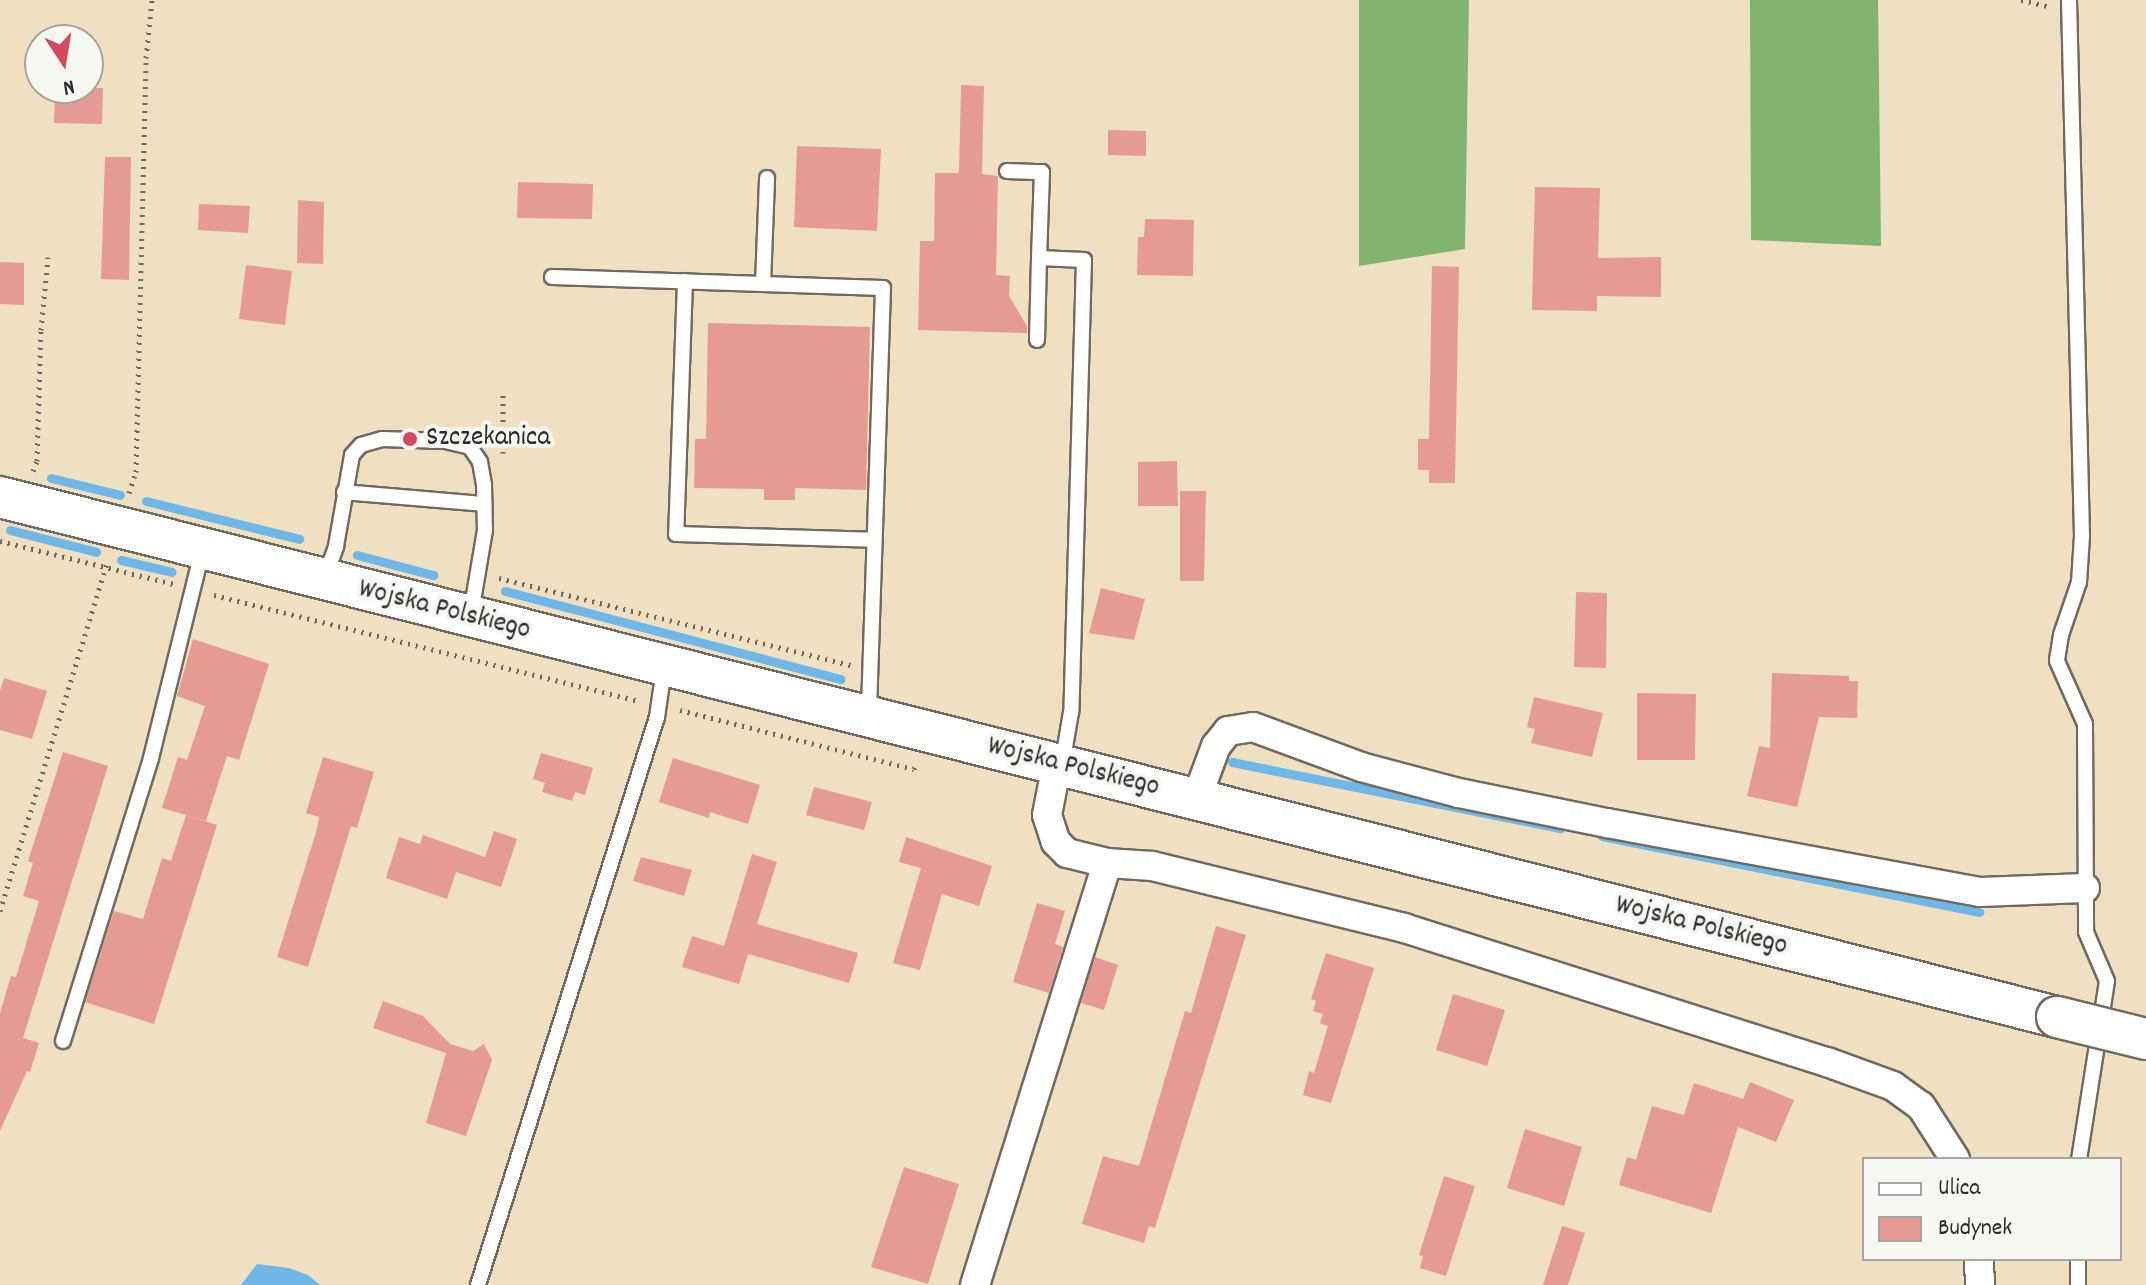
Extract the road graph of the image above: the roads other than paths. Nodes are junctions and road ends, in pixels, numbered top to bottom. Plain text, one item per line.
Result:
1 (2069, 0) edge
2 (1007, 171) dead end
3 (767, 178) dead end
4 (1039, 258) junction
5 (552, 277) dead end
6 (685, 281) junction
7 (763, 284) junction
8 (1037, 340) dead end
9 (344, 492) junction
10 (11, 499) edge
11 (484, 504) junction
12 (874, 540) junction
13 (204, 548) junction
14 (324, 580) junction
15 (470, 617) junction
16 (662, 686) junction
17 (869, 717) junction
18 (1060, 764) junction
19 (1196, 800) junction
20 (1107, 863) junction
21 (2085, 888) junction
22 (2146, 1039) edge
23 (63, 1041) dead end
24 (1954, 1157) edge
25 (2077, 1157) edge
26 (1979, 1261) edge
27 (2078, 1261) edge
28 (478, 1285) edge
29 (975, 1285) edge
30 (1980, 1285) edge
31 (2078, 1285) edge

1 - 21 lane
2 - 4 lane
3 - 7 lane
4 - 8 lane
4 - 18 lane
5 - 6 lane
6 - 7 lane
6 - 12 lane
7 - 12 lane
9 - 11 lane
9 - 11 lane
9 - 14 lane
10 - 13 main road, Wojska Polskiego
11 - 15 lane
12 - 17 lane
13 - 14 main road, Wojska Polskiego
13 - 23 lane
14 - 15 main road, Wojska Polskiego
15 - 16 main road, Wojska Polskiego
16 - 17 main road, Wojska Polskiego
16 - 28 lane
17 - 18 main road, Wojska Polskiego
18 - 19 main road, Wojska Polskiego
18 - 20 street
19 - 21 street
19 - 22 main road, Wojska Polskiego, bridge
20 - 24 street
20 - 29 street
21 - 25 lane
26 - 30 street
27 - 31 lane

